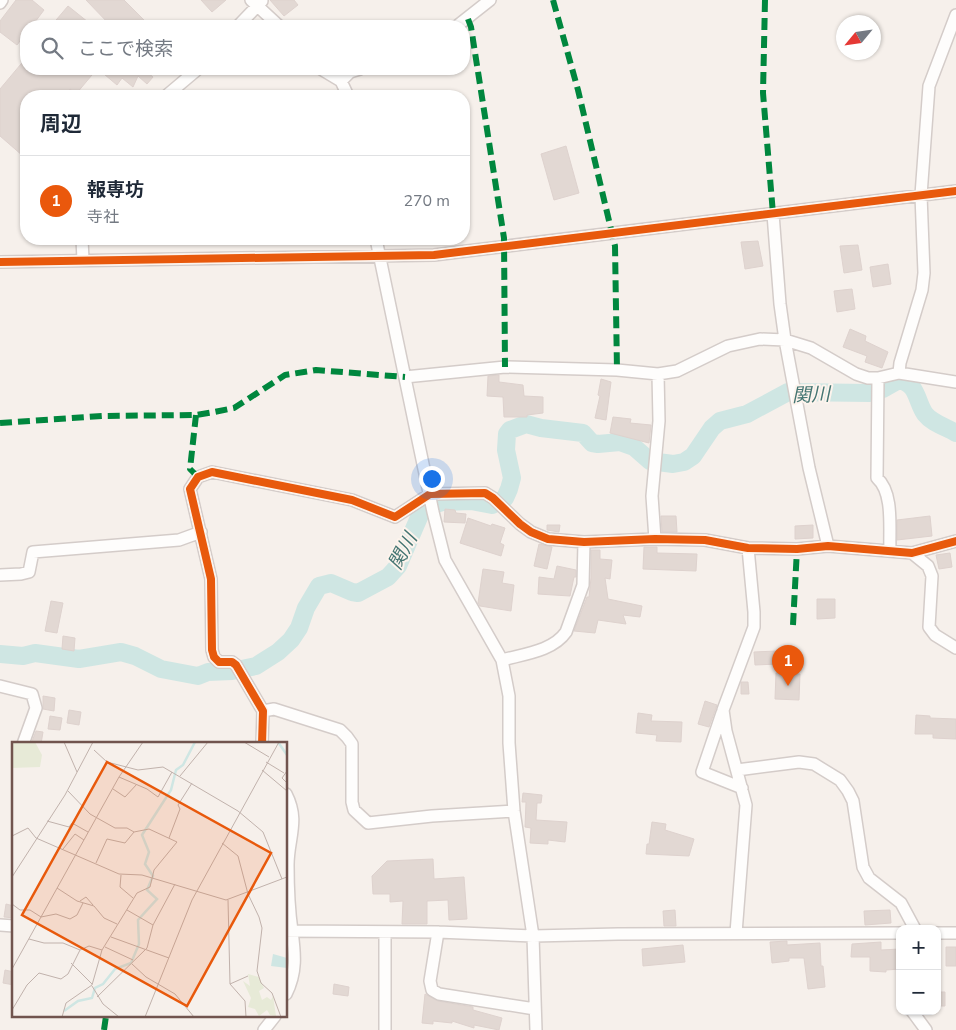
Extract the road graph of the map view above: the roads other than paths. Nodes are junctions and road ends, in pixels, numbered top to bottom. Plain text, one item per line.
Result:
1 (2, 0) edge
2 (490, 0) edge
3 (258, 2) edge
4 (0, 3) edge
5 (956, 15) edge
6 (243, 20) edge
7 (274, 20) edge
8 (465, 20) edge
9 (191, 75) edge
10 (331, 75) edge
11 (347, 75) edge
12 (341, 81) junction
13 (173, 90) edge
14 (345, 90) edge
15 (956, 191) edge
16 (921, 195) junction
17 (772, 214) junction
18 (82, 245) edge
19 (377, 245) edge
20 (380, 257) junction
21 (83, 260) junction
22 (0, 262) edge
23 (785, 340) junction
24 (899, 373) junction
25 (658, 374) junction
26 (405, 377) junction
27 (956, 382) edge
28 (878, 388) junction
29 (431, 497) junction
30 (201, 532) junction
31 (655, 540) junction
32 (956, 541) edge
33 (584, 542) junction
34 (828, 546) junction
35 (748, 548) junction
36 (890, 550) junction
37 (912, 553) junction
38 (0, 575) edge
39 (956, 648) edge
40 (502, 660) junction
41 (0, 686) edge
42 (723, 710) junction
43 (263, 711) junction
44 (24, 742) edge
45 (262, 742) edge
46 (737, 770) junction
47 (742, 788) junction
48 (288, 799) edge
49 (514, 811) junction
50 (288, 863) edge
51 (288, 863) edge
52 (913, 925) edge
53 (289, 931) edge
54 (385, 932) junction
55 (438, 932) junction
56 (736, 933) junction
57 (896, 933) edge
58 (941, 933) edge
59 (956, 933) edge
60 (533, 936) junction
61 (288, 989) edge
62 (535, 1009) junction
63 (915, 1015) edge
64 (273, 1018) edge
65 (264, 1030) edge
66 (385, 1030) edge
67 (536, 1030) edge
68 (926, 1030) edge

1 - 4 street
2 - 8 street
3 - 6 street
3 - 7 street
5 - 16 street
9 - 13 street
10 - 12 street
11 - 12 street
12 - 14 street
15 - 16 street
16 - 17 street
16 - 24 street
17 - 20 street
17 - 23 street
18 - 21 street
19 - 20 street
20 - 21 street
20 - 26 street
21 - 22 street
23 - 25 street
23 - 28 street
23 - 34 street
24 - 27 street
24 - 28 street
25 - 26 street
25 - 31 street
26 - 29 street
28 - 36 street
29 - 30 street
29 - 33 street
29 - 40 street
30 - 38 street
30 - 43 street
31 - 33 street
31 - 35 street
32 - 37 street
33 - 40 street
34 - 35 street
34 - 36 street
35 - 42 street
36 - 37 street
37 - 39 street
40 - 49 street
41 - 44 street
42 - 46 street
42 - 47 street
43 - 45 street
43 - 49 street
46 - 47 street
46 - 52 street
47 - 56 street
48 - 51 street
49 - 60 street
50 - 53 street
53 - 54 street
53 - 61 street
54 - 55 street
54 - 66 street
55 - 60 street
55 - 62 street
56 - 57 street
56 - 60 street
58 - 59 street
60 - 62 street
62 - 67 street
63 - 68 street
64 - 65 street

